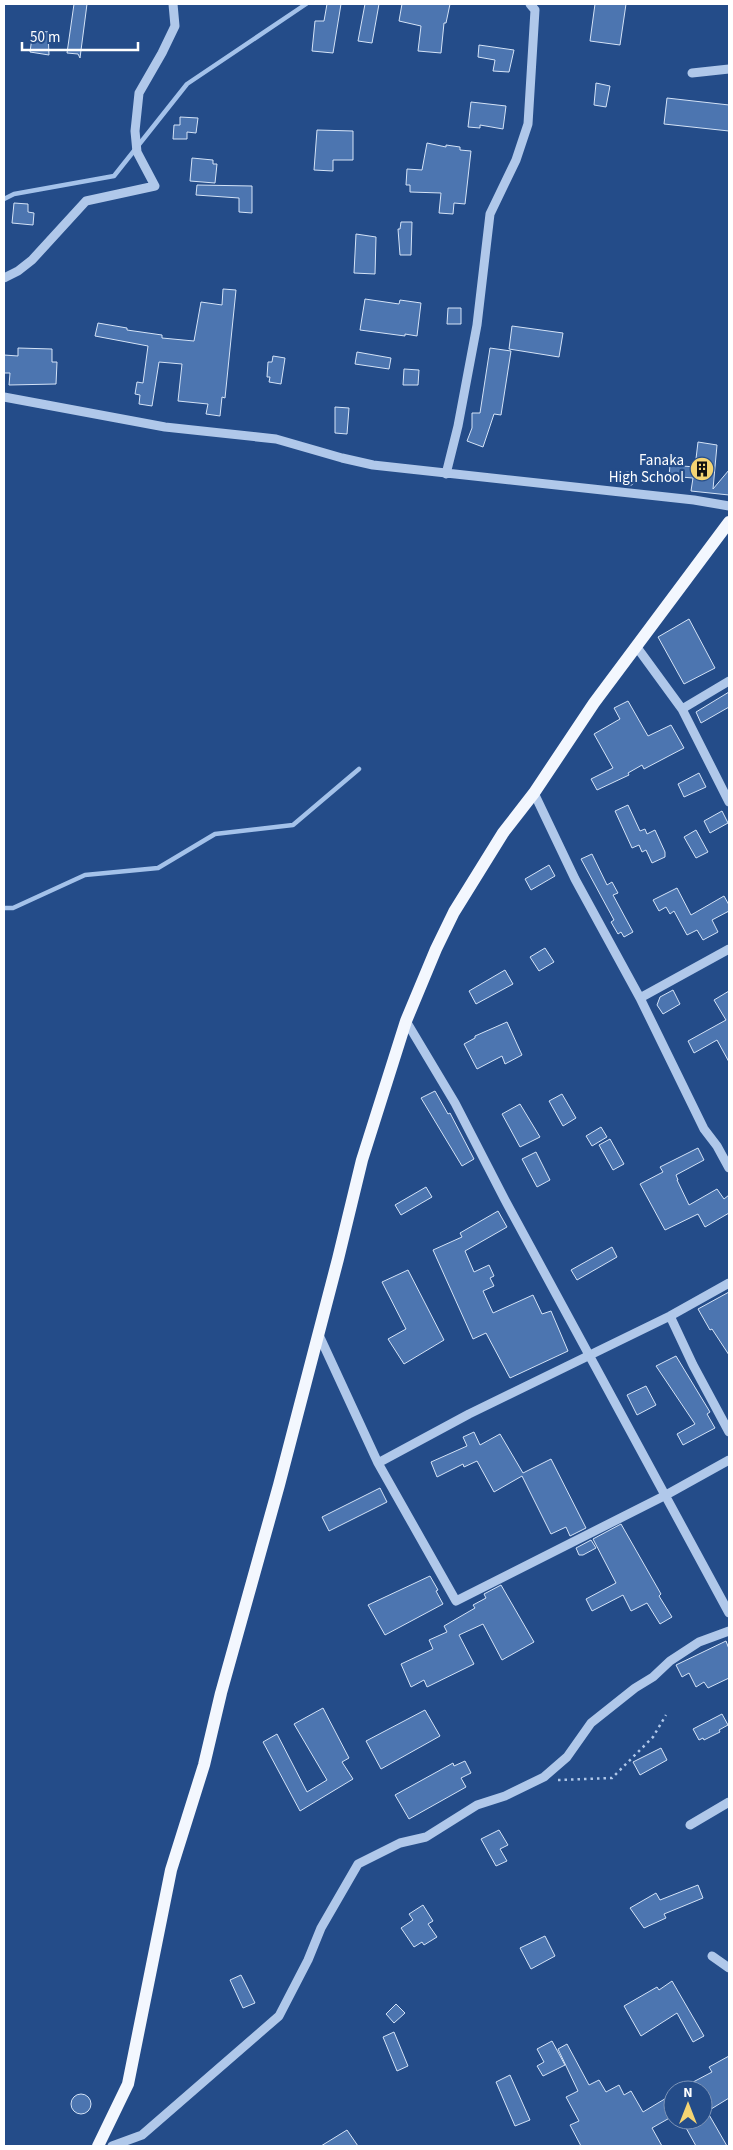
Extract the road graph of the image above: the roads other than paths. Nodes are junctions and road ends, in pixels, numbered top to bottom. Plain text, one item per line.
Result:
1 (173, 4) edge
2 (530, 4) edge
3 (729, 69) edge
4 (692, 73) dead end
5 (4, 278) edge
6 (4, 397) edge
7 (446, 474) junction
8 (729, 506) edge
9 (729, 522) edge
10 (636, 646) junction
11 (729, 681) edge
12 (682, 708) junction
13 (534, 793) junction
14 (729, 802) edge
15 (729, 950) edge
16 (640, 998) junction
17 (406, 1021) junction
18 (729, 1168) edge
19 (729, 1283) edge
20 (670, 1316) junction
21 (318, 1333) junction
22 (590, 1354) junction
23 (729, 1432) edge
24 (729, 1460) edge
25 (378, 1462) junction
26 (666, 1495) junction
27 (729, 1613) edge
28 (729, 1631) edge
29 (729, 1802) edge
30 (690, 1825) dead end
31 (712, 1956) dead end
32 (729, 1968) edge
33 (98, 2146) edge
34 (112, 2146) edge

1 - 5 street
2 - 7 street
3 - 4 street
6 - 7 street
7 - 8 street
9 - 10 main road
10 - 12 street
10 - 13 main road
11 - 12 street
12 - 14 street
13 - 16 street
13 - 17 main road
15 - 16 street
16 - 18 street
17 - 21 main road
17 - 22 street
19 - 20 street
20 - 22 street
20 - 23 street
21 - 25 street
21 - 33 main road
22 - 25 street
22 - 26 street
24 - 26 street
25 - 26 street
26 - 27 street
28 - 34 street
29 - 30 street
31 - 32 street

